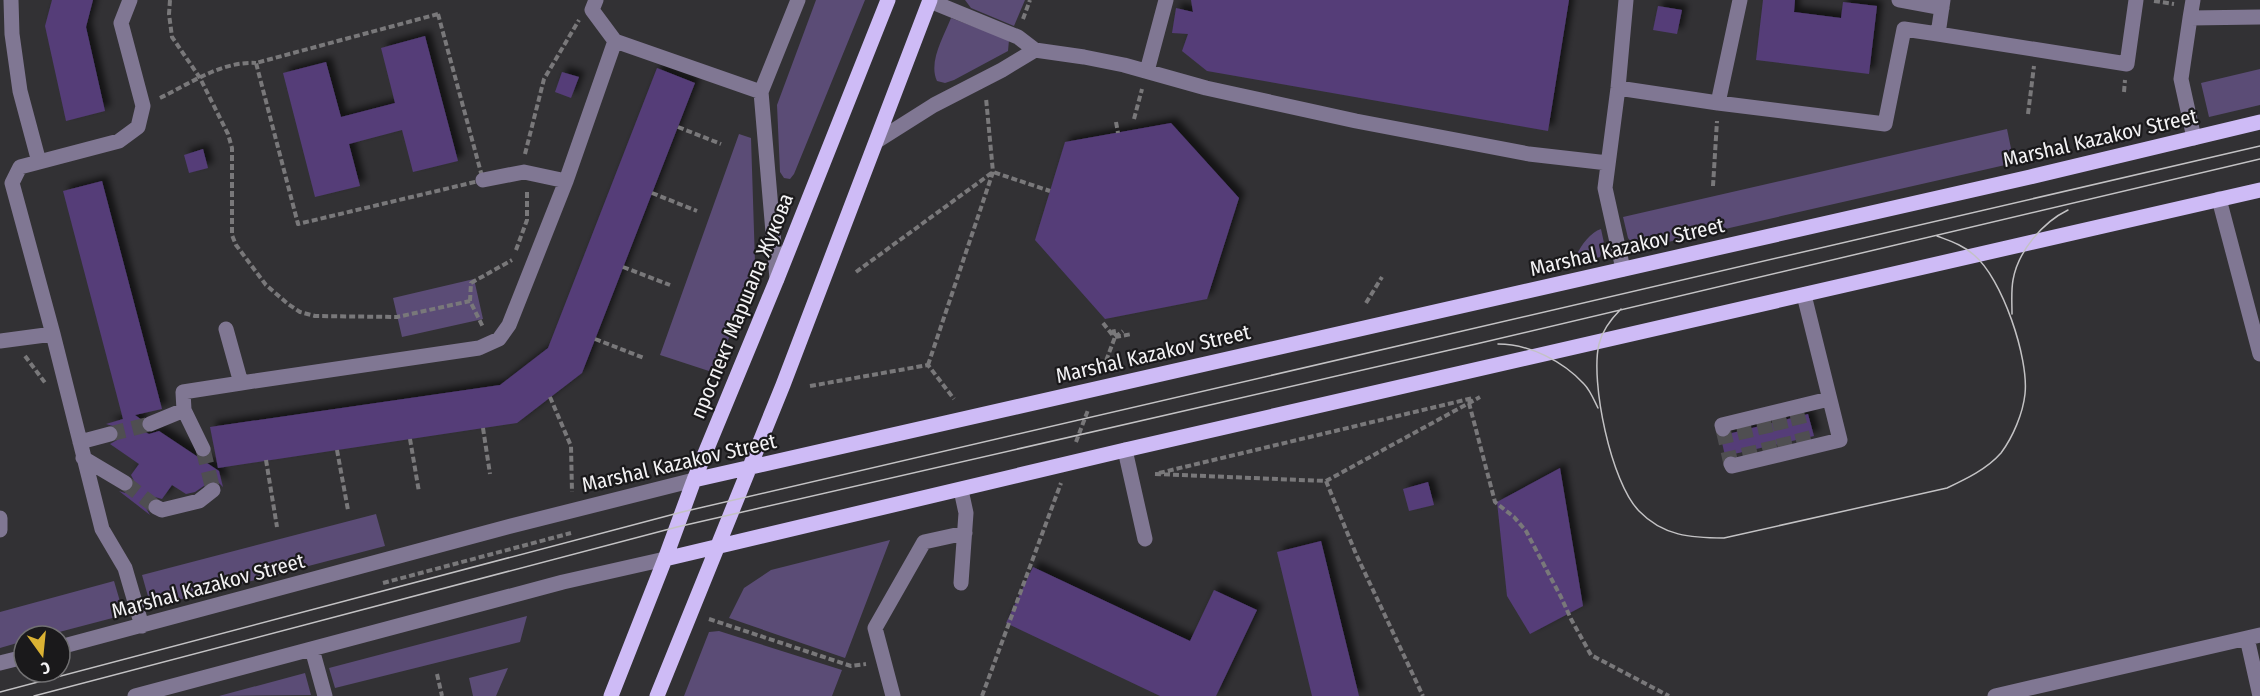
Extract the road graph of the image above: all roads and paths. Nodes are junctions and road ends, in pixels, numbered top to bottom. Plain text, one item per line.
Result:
1 (11, 0) edge
2 (130, 0) edge
3 (170, 0) edge
4 (798, 0) edge
5 (888, 0) edge
6 (1030, 0) edge
7 (1166, 0) edge
8 (1626, 0) edge
9 (1740, 0) edge
10 (1899, 0) edge
11 (2136, 0) edge
12 (2145, 0) edge
13 (930, 1) edge
14 (591, 3) edge
15 (1943, 4) edge
16 (2192, 8) edge
17 (2260, 17) edge
18 (1020, 27) dead end
19 (1938, 34) junction
20 (615, 41) junction
21 (1035, 50) junction
22 (2037, 50) junction
23 (256, 63) junction
24 (1147, 71) junction
25 (200, 78) junction
26 (1618, 88) junction
27 (761, 92) junction
28 (986, 97) dead end
29 (1718, 103) junction
30 (143, 106) junction
31 (2028, 114) dead end
32 (1134, 119) dead end
33 (1116, 122) dead end
34 (2260, 122) edge
35 (678, 127) dead end
36 (1118, 133) dead end
37 (2194, 138) junction
38 (877, 141) junction
39 (722, 144) dead end
40 (39, 162) junction
41 (1608, 163) junction
42 (993, 172) junction
43 (483, 180) junction
44 (566, 181) junction
45 (1713, 186) dead end
46 (2260, 190) edge
47 (1050, 191) dead end
48 (652, 193) dead end
49 (2219, 199) junction
50 (698, 211) dead end
51 (623, 267) dead end
52 (1623, 269) junction
53 (856, 272) dead end
54 (1382, 277) dead end
55 (777, 279) junction
56 (670, 285) dead end
57 (1804, 295) junction
58 (1366, 303) dead end
59 (1103, 324) dead end
60 (1113, 327) dead end
61 (226, 329) dead end
62 (1123, 331) dead end
63 (53, 334) junction
64 (1132, 334) dead end
65 (1115, 337) junction
66 (595, 339) dead end
67 (6, 340) edge
68 (491, 342) junction
69 (2260, 354) edge
70 (644, 358) dead end
71 (928, 365) junction
72 (1102, 371) dead end
73 (241, 383) junction
74 (810, 386) dead end
75 (550, 397) dead end
76 (954, 399) dead end
77 (1829, 399) junction
78 (1469, 403) junction
79 (1090, 405) dead end
80 (72, 410) junction
81 (184, 410) junction
82 (150, 424) tunnel mouth
83 (483, 428) dead end
84 (1723, 429) dead end
85 (110, 434) tunnel mouth
86 (411, 439) dead end
87 (80, 442) junction
88 (203, 449) tunnel mouth
89 (338, 450) dead end
90 (1073, 450) dead end
91 (1125, 450) junction
92 (83, 458) junction
93 (266, 460) dead end
94 (1731, 464) dead end
95 (748, 468) junction
96 (1065, 472) dead end
97 (490, 474) dead end
98 (694, 480) junction
99 (1326, 481) junction
100 (125, 483) tunnel mouth
101 (213, 490) dead end
102 (961, 490) junction
103 (419, 492) dead end
104 (572, 496) dead end
105 (156, 507) tunnel mouth
106 (348, 510) dead end
107 (0, 519) edge
108 (277, 527) dead end
109 (0, 530) edge
110 (965, 532) junction
111 (572, 533) dead end
112 (1145, 539) dead end
113 (716, 547) junction
114 (665, 559) junction
115 (961, 583) dead end
116 (383, 584) dead end
117 (709, 619) dead end
118 (142, 626) junction
119 (2254, 636) edge
120 (72, 644) edge
121 (312, 649) junction
122 (851, 666) dead end
123 (437, 675) dead end
124 (136, 696) edge
125 (325, 696) edge
126 (442, 696) edge
127 (611, 696) edge
128 (657, 696) edge
129 (893, 696) edge
130 (982, 696) edge
131 (1423, 696) edge
132 (1669, 696) edge
133 (1995, 696) edge
134 (2260, 696) edge

1 - 40 street
2 - 30 street
3 - 25 path
4 - 27 street
5 - 55 main road, проспект Маршала Жукова
6 - 18 path
7 - 24 street
8 - 26 street
9 - 29 street
10 - 15 street
11 - 22 street
12 - 16 path
13 - 21 street
13 - 38 main road
14 - 20 street
15 - 19 street
16 - 17 street
16 - 37 street
19 - 22 street
19 - 29 street
20 - 27 street
20 - 44 street
21 - 24 street
21 - 38 street
22 - 31 path
23 - 25 path
23 - 43 path
23 - 43 path
24 - 32 path
24 - 41 street
25 - 30 path
25 - 68 path
26 - 29 street
26 - 41 street
27 - 55 street
28 - 42 path
29 - 45 path
30 - 40 street
33 - 36 path
34 - 37 main road, Marshal Kazakov Street
35 - 39 path
37 - 52 main road, Marshal Kazakov Street
38 - 95 main road
40 - 63 street
41 - 52 street
42 - 47 path
42 - 53 path
42 - 71 path
43 - 44 street
44 - 68 street
46 - 49 main road
48 - 50 path
49 - 57 main road
49 - 69 street
51 - 56 path
52 - 95 main road, Marshal Kazakov Street
54 - 58 path
55 - 98 main road, проспект Маршала Жукова
57 - 77 street
57 - 91 main road
59 - 65 path
60 - 65 path
61 - 73 street
62 - 65 path
63 - 67 street
63 - 80 street
64 - 65 path
65 - 72 path
66 - 70 path
67 - 80 path
68 - 73 street
71 - 74 path
71 - 76 path
73 - 81 street
75 - 104 path
77 - 84 street
77 - 94 street
78 - 99 path
78 - 99 path
78 - 132 path
79 - 90 path
80 - 87 street
81 - 82 street
81 - 88 street
83 - 97 path
85 - 87 street
86 - 103 path
87 - 92 street
89 - 106 path
91 - 102 main road
91 - 112 street
92 - 100 street
92 - 118 street
93 - 108 path
95 - 98 main road, Marshal Kazakov Street
95 - 113 main road
96 - 130 path
98 - 114 main road, проспект Маршала Жукова
98 - 118 street, Marshal Kazakov Street
99 - 131 path
101 - 105 street
102 - 110 street
102 - 113 main road
107 - 109 street
110 - 115 street
110 - 129 street
111 - 116 path
113 - 114 main road
113 - 128 main road
114 - 121 street
114 - 127 main road, проспект Маршала Жукова
117 - 122 path
118 - 120 street, Marshal Kazakov Street
119 - 133 street
119 - 134 street
121 - 124 street
121 - 125 street
123 - 126 path

